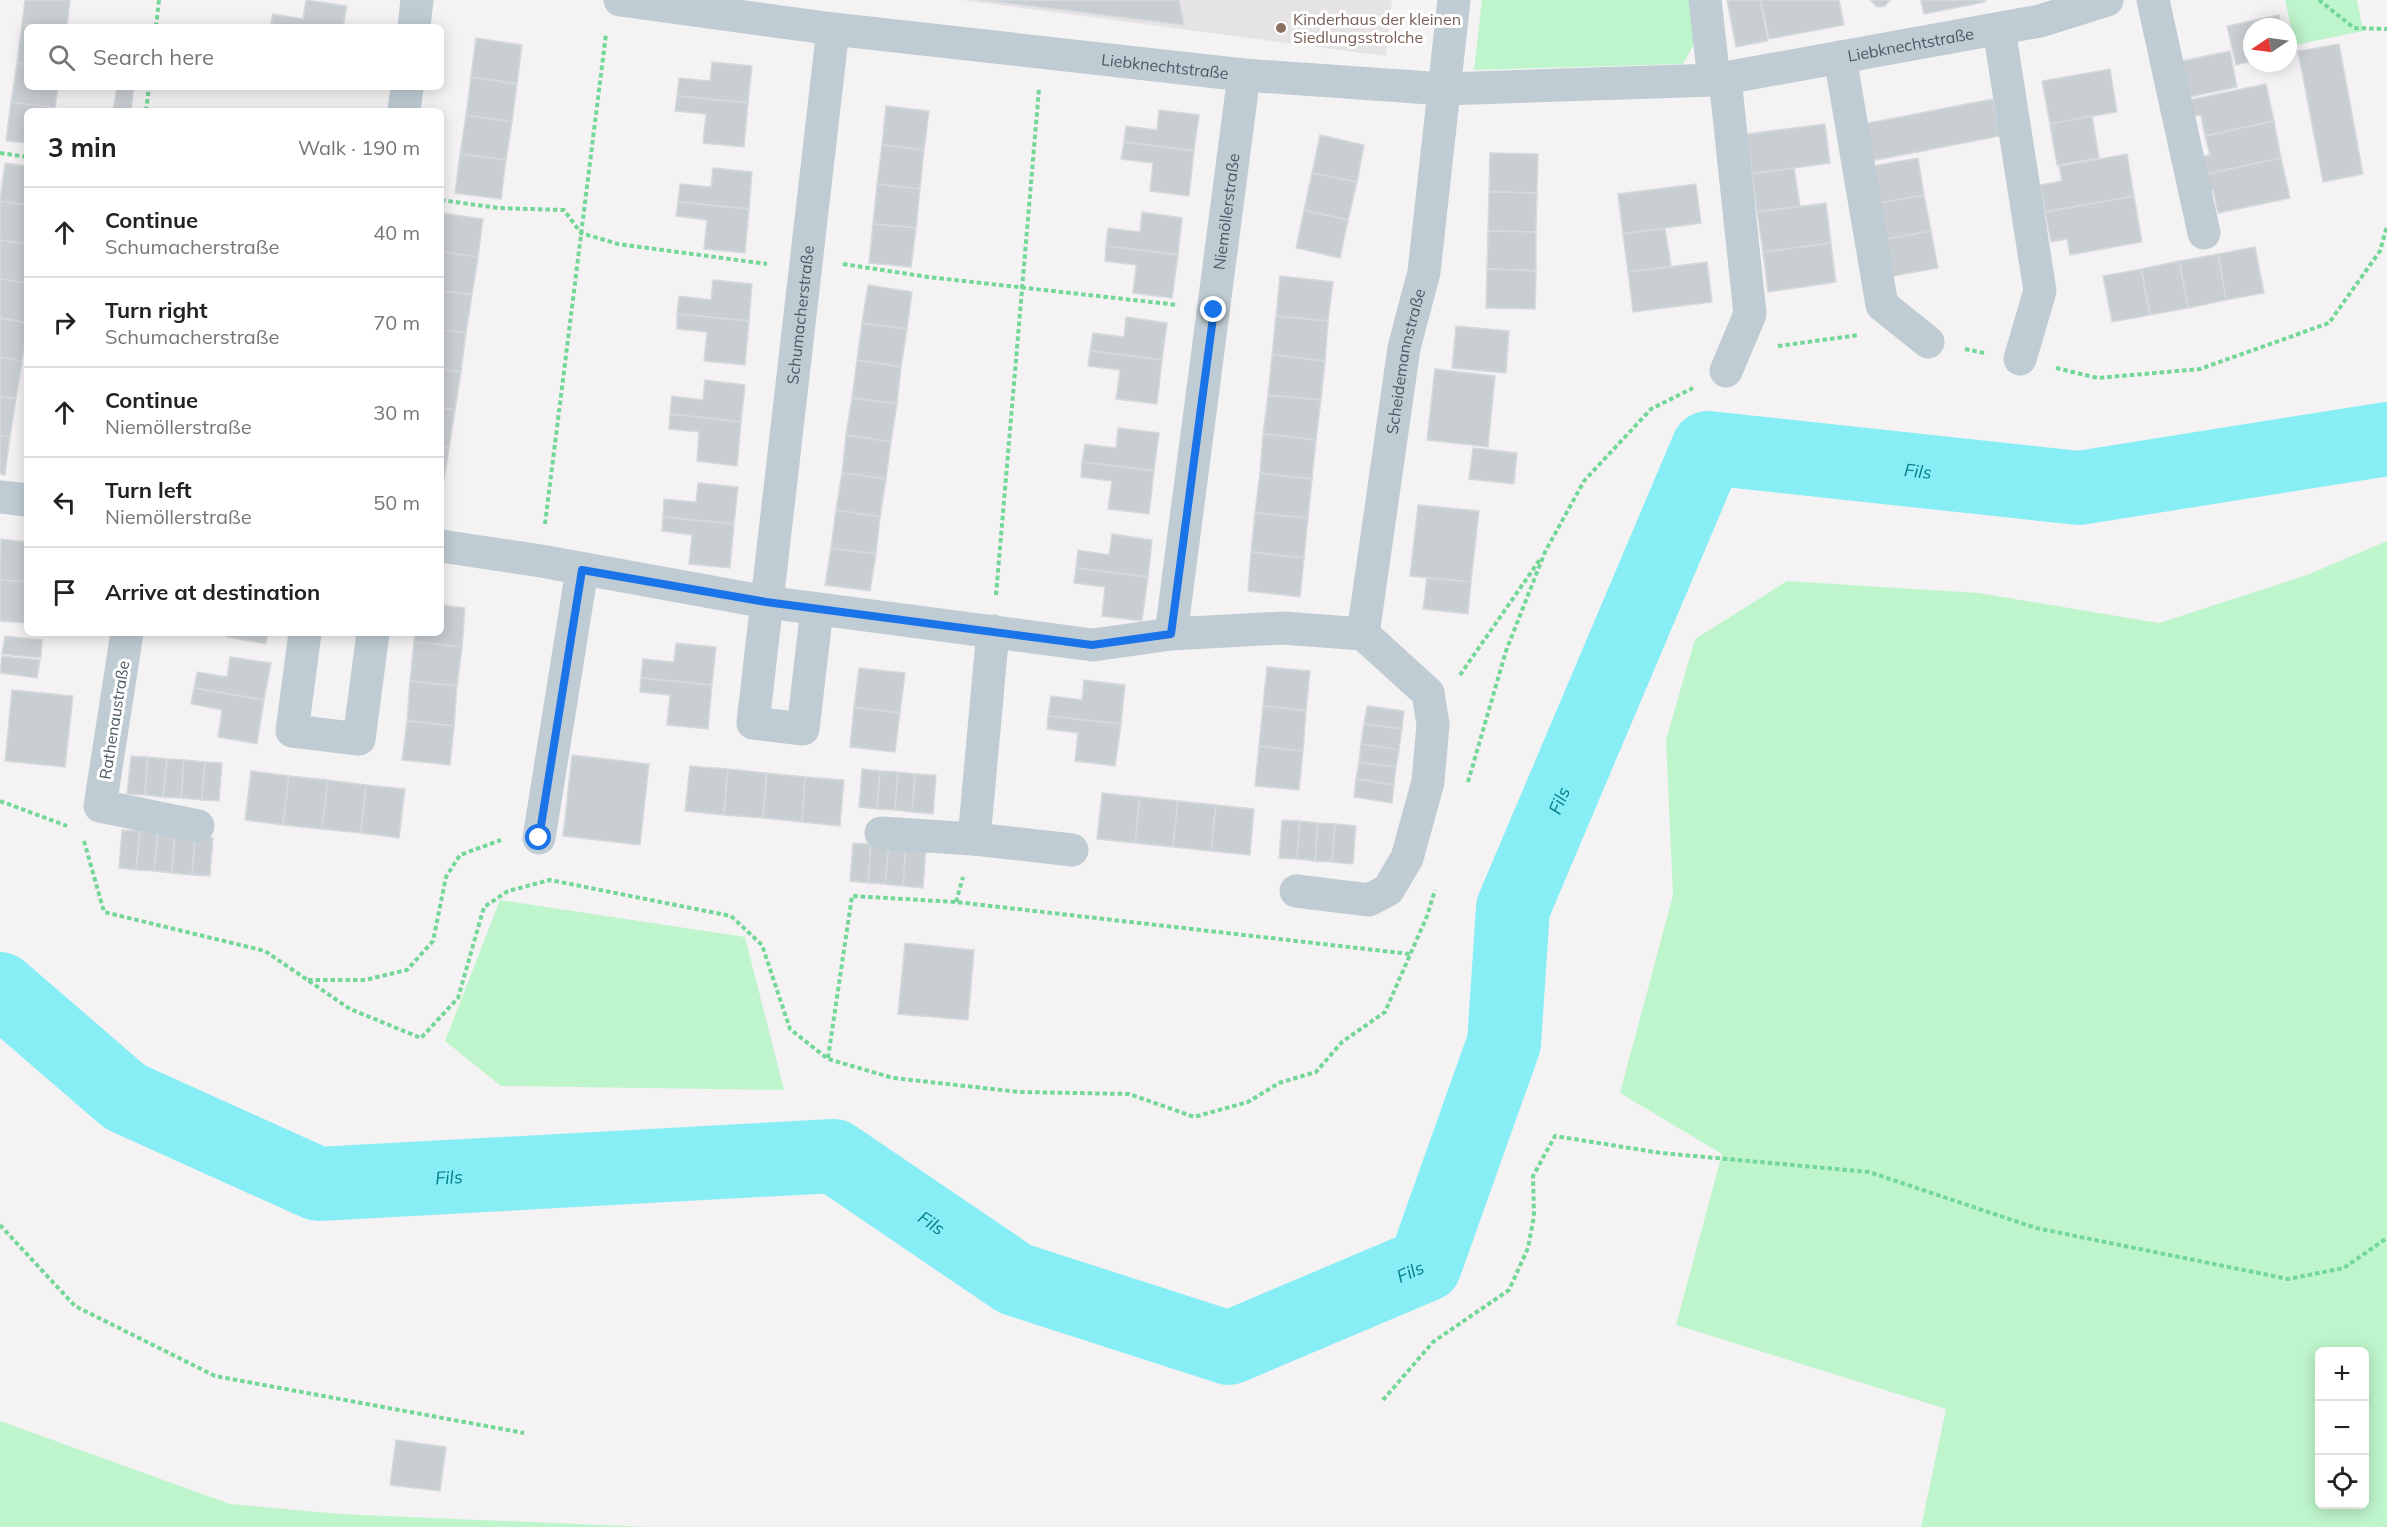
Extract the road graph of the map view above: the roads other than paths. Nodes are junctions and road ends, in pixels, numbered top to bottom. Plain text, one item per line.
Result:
1 (417, 0) edge
2 (1454, 0) edge
3 (1705, 0) edge
4 (2107, 0) edge
5 (2152, 0) edge
6 (613, 12) edge
7 (414, 24) edge
8 (833, 29) junction
9 (1999, 29) junction
10 (1840, 57) junction
11 (1244, 75) junction
12 (1720, 79) junction
13 (1444, 89) junction
14 (407, 90) edge
15 (404, 108) edge
16 (2204, 233) dead end
17 (1928, 342) road end
18 (2020, 359) road end
19 (1726, 371) road end
20 (0, 497) edge
21 (24, 500) edge
22 (444, 546) edge
23 (582, 570) junction
24 (766, 602) junction
25 (817, 609) junction
26 (993, 631) junction
27 (1171, 634) junction
28 (1363, 634) junction
29 (126, 636) edge
30 (305, 636) edge
31 (373, 636) edge
32 (198, 826) dead end
33 (881, 833) dead end
34 (539, 838) road end
35 (974, 839) junction
36 (1072, 850) dead end
37 (1296, 891) dead end

1 - 7 street
2 - 13 street, Scheidemannstraße
3 - 12 street
4 - 9 street, Liebknechtstraße
5 - 16 street
6 - 8 street, Liebknechtstraße
8 - 11 street, Liebknechtstraße
8 - 24 street, Schumacherstraße
9 - 10 street, Liebknechtstraße
9 - 18 street
10 - 12 street, Liebknechtstraße
10 - 17 street
11 - 13 street, Liebknechtstraße
11 - 27 street, Niemöllerstraße
12 - 13 street, Liebknechtstraße
12 - 19 street
13 - 28 street, Scheidemannstraße
14 - 15 street
20 - 21 street
22 - 23 street
23 - 24 street
23 - 34 street
24 - 25 street
24 - 25 street, Schumacherstraße
25 - 26 street
26 - 27 street
26 - 35 street
27 - 28 street
28 - 37 street
29 - 32 street, Rathenaustraße
30 - 31 street
33 - 35 street
35 - 36 street

